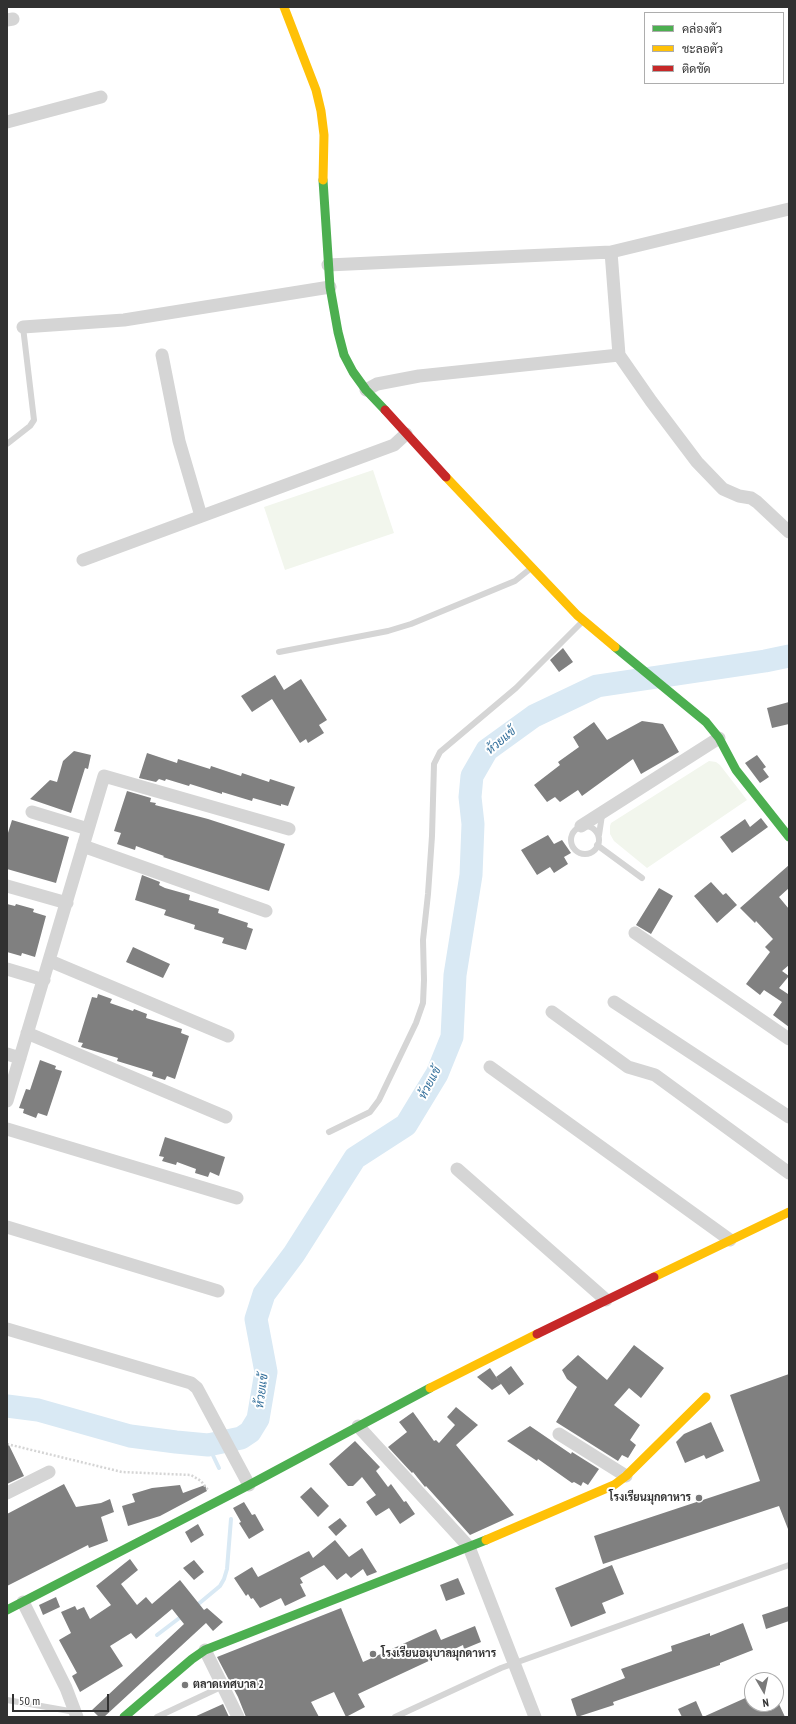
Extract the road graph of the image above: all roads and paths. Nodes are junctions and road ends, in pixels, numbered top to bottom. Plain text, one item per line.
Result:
1 (284, 7) edge
2 (102, 97) dead end
3 (7, 122) edge
4 (789, 210) edge
5 (611, 252) junction
6 (328, 265) junction
7 (330, 287) junction
8 (23, 327) joint
9 (162, 355) dead end
10 (619, 355) junction
11 (366, 390) junction
12 (406, 434) junction
13 (7, 444) edge
14 (201, 516) junction
15 (789, 532) edge
16 (83, 560) dead end
17 (532, 567) junction
18 (584, 621) junction
19 (279, 652) dead end
20 (719, 738) junction
21 (32, 812) dead end
22 (603, 812) junction
23 (582, 826) junction
24 (88, 829) junction
25 (289, 830) dead end
26 (598, 836) junction
27 (789, 837) edge
28 (598, 845) junction
29 (83, 846) junction
30 (642, 878) dead end
31 (7, 886) edge
32 (66, 903) junction
33 (266, 910) dead end
34 (635, 933) dead end
35 (50, 961) junction
36 (7, 970) edge
37 (44, 980) junction
38 (614, 1002) dead end
39 (552, 1012) dead end
40 (27, 1033) junction
41 (228, 1036) dead end
42 (789, 1039) edge
43 (7, 1054) edge
44 (20, 1058) junction
45 (490, 1067) dead end
46 (7, 1101) edge
47 (226, 1117) dead end
48 (789, 1117) edge
49 (7, 1129) edge
50 (329, 1132) dead end
51 (457, 1170) dead end
52 (789, 1173) edge
53 (237, 1198) dead end
54 (789, 1212) edge
55 (7, 1227) edge
56 (730, 1240) junction
57 (218, 1291) dead end
58 (606, 1300) junction
59 (7, 1329) edge
60 (706, 1397) dead end
61 (358, 1426) junction
62 (559, 1434) dead end
63 (7, 1444) edge
64 (49, 1472) dead end
65 (626, 1476) junction
66 (248, 1485) junction
67 (7, 1493) edge
68 (216, 1501) junction
69 (469, 1547) junction
70 (789, 1565) edge
71 (23, 1602) junction
72 (7, 1610) edge
73 (205, 1650) junction
74 (514, 1663) junction
75 (223, 1686) junction
76 (7, 1700) edge
77 (76, 1714) edge
78 (124, 1717) edge
79 (157, 1717) edge
80 (238, 1717) edge
81 (395, 1717) edge
82 (535, 1717) edge

1 - 6 street
2 - 3 street
4 - 5 street
5 - 6 street
5 - 10 street
6 - 7 street
7 - 8 street
7 - 11 street
8 - 13 lane
9 - 14 street
10 - 11 street
10 - 15 street
11 - 12 street
12 - 14 street
12 - 17 street
14 - 16 street
17 - 18 street
17 - 19 lane
18 - 20 street
18 - 50 lane
20 - 22 street
20 - 27 street
21 - 24 street
22 - 23 street
22 - 26 lane
23 - 26 lane
23 - 28 lane
24 - 25 street
24 - 29 street
26 - 28 lane
28 - 30 lane
29 - 32 street
29 - 33 street
31 - 32 street
32 - 35 street
34 - 42 street
35 - 37 street
35 - 41 street
36 - 37 street
37 - 40 street
38 - 48 street
39 - 52 street
40 - 44 street
40 - 47 street
43 - 44 street
44 - 46 street
45 - 56 street
49 - 53 street
51 - 58 street
54 - 56 street
55 - 57 street
56 - 58 street
58 - 61 street
59 - 66 street
60 - 65 street
61 - 66 street
61 - 69 street
62 - 65 street
63 - 68 path
64 - 67 street
65 - 69 street
66 - 68 street
68 - 71 street
69 - 73 street
69 - 74 street
70 - 74 lane
71 - 72 street
71 - 77 street
73 - 75 street
73 - 78 street
74 - 81 lane
74 - 82 street
75 - 79 lane
75 - 80 street
76 - 77 lane

